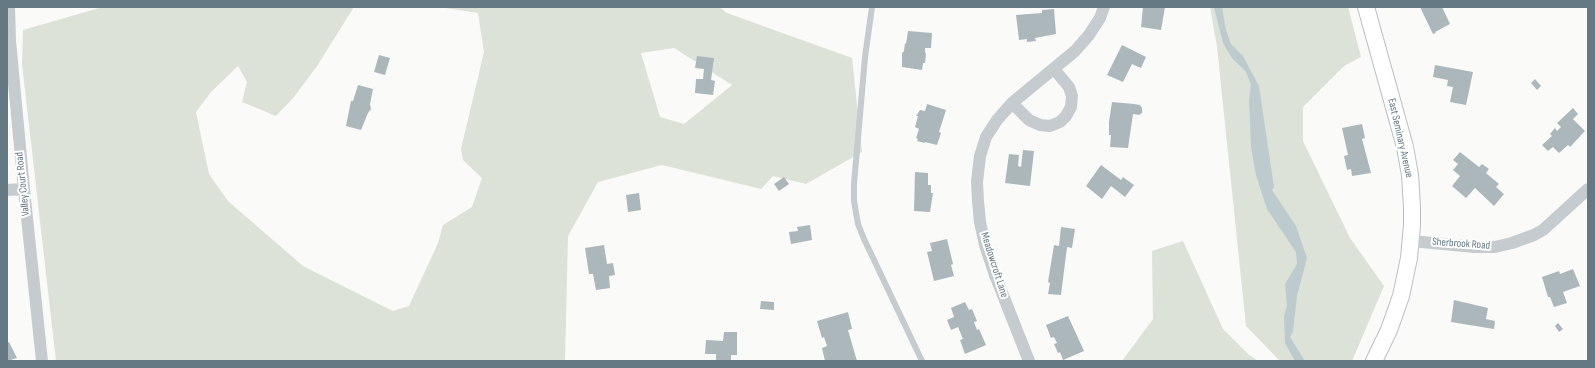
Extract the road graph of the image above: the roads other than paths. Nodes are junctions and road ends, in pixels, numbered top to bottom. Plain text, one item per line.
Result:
1 (9, 7) edge
2 (872, 7) edge
3 (1104, 7) edge
4 (1366, 7) edge
5 (1054, 69) junction
6 (1012, 103) junction
7 (1588, 188) edge
8 (24, 189) junction
9 (7, 190) edge
10 (1411, 241) junction
11 (42, 361) edge
12 (922, 361) edge
13 (1029, 361) edge
14 (1374, 361) edge

1 - 8 street, Valley Court Road
2 - 12 lane
3 - 5 street, Meadowcroft Lane
4 - 10 street, East Seminary Avenue
5 - 6 street, Meadowcroft Lane
5 - 6 street
6 - 13 street, Meadowcroft Lane
7 - 10 street, Sherbrook Road
8 - 9 street
8 - 11 street, Valley Court Road
10 - 14 street, East Seminary Avenue

